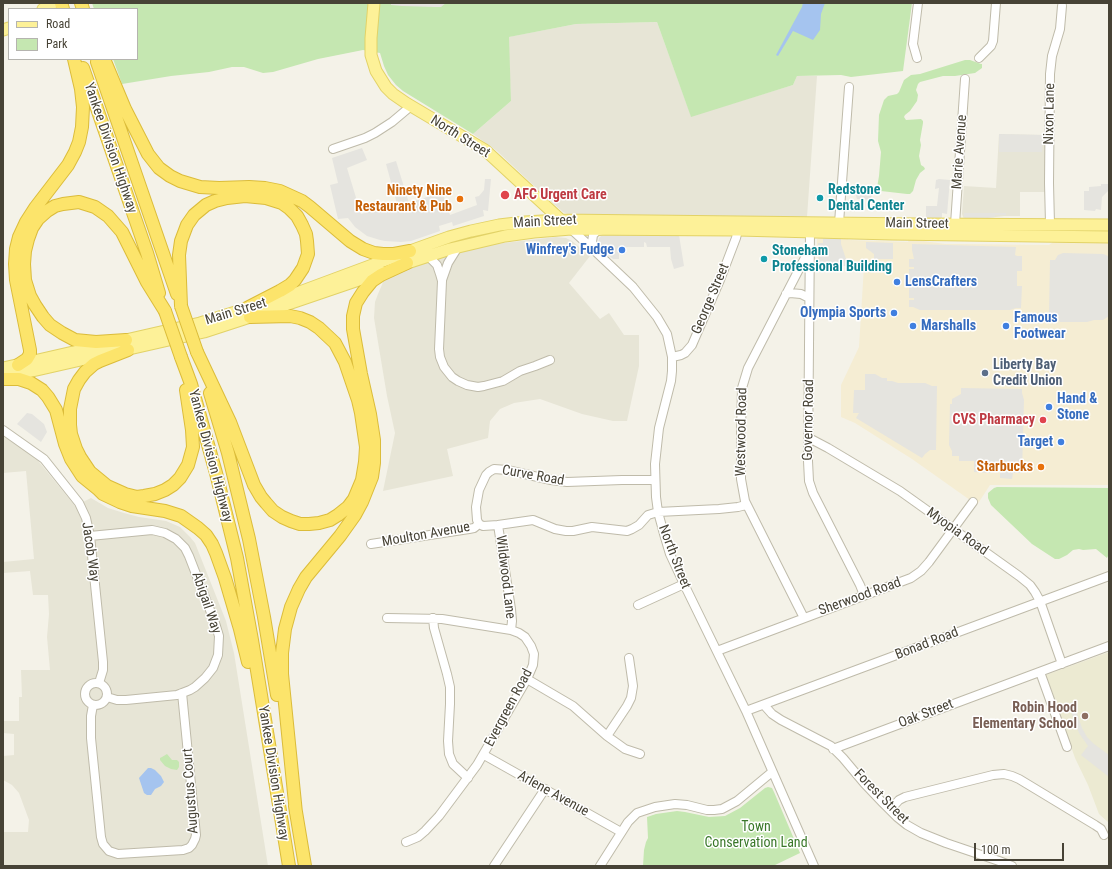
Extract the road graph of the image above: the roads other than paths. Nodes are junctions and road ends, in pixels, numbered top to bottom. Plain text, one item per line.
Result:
1 (374, 3) edge
2 (918, 3) edge
3 (996, 3) edge
4 (1062, 6) dead end
5 (917, 58) dead end
6 (979, 58) dead end
7 (74, 60) edge
8 (80, 60) edge
9 (96, 60) edge
10 (104, 60) edge
11 (965, 79) dead end
12 (849, 87) dead end
13 (411, 106) junction
14 (333, 149) dead end
15 (560, 220) junction
16 (839, 223) junction
17 (955, 224) junction
18 (1050, 224) junction
19 (1109, 225) edge
20 (571, 229) junction
21 (606, 229) junction
22 (738, 230) junction
23 (810, 231) junction
24 (1109, 237) edge
25 (458, 247) junction
26 (810, 248) junction
27 (410, 251) junction
28 (595, 251) junction
29 (428, 256) junction
30 (407, 263) junction
31 (442, 281) junction
32 (786, 294) junction
33 (809, 298) junction
34 (181, 306) junction
35 (165, 311) junction
36 (248, 313) junction
37 (127, 345) junction
38 (197, 352) junction
39 (181, 357) junction
40 (672, 357) junction
41 (550, 360) dead end
42 (18, 365) junction
43 (3, 368) edge
44 (3, 378) edge
45 (3, 430) edge
46 (809, 438) junction
47 (655, 480) junction
48 (973, 502) dead end
49 (746, 505) junction
50 (658, 512) junction
51 (479, 524) junction
52 (498, 525) junction
53 (953, 530) junction
54 (90, 536) junction
55 (371, 544) dead end
56 (1109, 576) edge
57 (684, 584) junction
58 (864, 596) junction
59 (1040, 601) junction
60 (638, 605) dead end
61 (387, 618) dead end
62 (432, 618) junction
63 (804, 618) junction
64 (511, 630) junction
65 (1109, 646) edge
66 (717, 651) junction
67 (629, 658) dead end
68 (1062, 664) junction
69 (1040, 672) junction
70 (527, 679) junction
71 (99, 683) junction
72 (182, 693) junction
73 (107, 697) junction
74 (93, 705) junction
75 (764, 705) junction
76 (746, 711) junction
77 (607, 736) junction
78 (1067, 746) dead end
79 (834, 749) junction
80 (640, 754) dead end
81 (484, 755) junction
82 (271, 760) junction
83 (772, 772) junction
84 (468, 778) junction
85 (545, 789) junction
86 (890, 810) junction
87 (296, 813) junction
88 (621, 832) junction
89 (1104, 835) dead end
90 (406, 842) dead end
91 (288, 866) edge
92 (305, 866) edge
93 (494, 866) edge
94 (600, 866) edge
95 (814, 866) edge
96 (1012, 866) edge

1 - 13 main road, North Street
2 - 5 street
3 - 6 street
4 - 18 street, Nixon Lane
7 - 42 highway
8 - 35 highway, Yankee Division Highway
9 - 34 highway, Yankee Division Highway
10 - 27 highway
11 - 17 street, Marie Avenue
12 - 16 street
13 - 14 street
13 - 15 main road, North Street
15 - 16 main road, Main Street
15 - 20 main road, North Street
15 - 27 main road, Main Street
16 - 17 main road, Main Street
17 - 18 main road, Main Street
18 - 19 main road, Main Street
20 - 21 main road, Main Street
20 - 25 main road, Main Street
20 - 28 street, North Street
21 - 22 main road, Main Street
21 - 28 street
22 - 23 main road, Main Street
22 - 40 street, George Street
23 - 24 main road, Main Street
23 - 26 street, Governor Road
25 - 29 main road, Main Street
25 - 31 street
26 - 32 street, Westwood Road
26 - 33 street, Governor Road
27 - 36 main road, Main Street
28 - 40 street, North Street
29 - 30 main road, Main Street
29 - 31 street
30 - 36 main road, Main Street
30 - 87 highway
31 - 41 street
32 - 33 street
32 - 49 street, Westwood Road
33 - 46 street, Governor Road
34 - 36 highway
34 - 38 highway, Yankee Division Highway, bridge
35 - 37 highway
35 - 39 highway, Yankee Division Highway, bridge
36 - 37 main road, Main Street
36 - 38 highway
37 - 39 highway
37 - 42 main road, Main Street
37 - 44 main road, Main Street
38 - 87 highway, Yankee Division Highway
39 - 82 highway, Yankee Division Highway
40 - 47 street, North Street
42 - 43 main road, Main Street
44 - 82 highway
45 - 54 street, Jacob Way
46 - 53 street, Myopia Road
46 - 58 street, Governor Road
47 - 50 street, North Street
47 - 51 street, Curve Road
48 - 53 street, Sherwood Road
49 - 50 street
49 - 63 street, Westwood Road
50 - 52 street
50 - 57 street, North Street
51 - 52 street
51 - 55 street, Moulton Avenue
52 - 64 street, Wildwood Lane
53 - 58 street, Sherwood Road
53 - 59 street, Myopia Road
54 - 71 street, Jacob Way
54 - 72 street, Abigail Way
56 - 59 street, Bonad Road
57 - 60 street
57 - 66 street, North Street
58 - 63 street, Sherwood Road
59 - 68 street, Myopia Road
59 - 75 street, Bonad Road
61 - 62 street, Evergreen Road
62 - 64 street, Evergreen Road
62 - 84 street
63 - 66 street, Sherwood Road
64 - 70 street, Evergreen Road
65 - 68 street, Oak Street
66 - 76 street, North Street
67 - 77 street
68 - 69 street, Oak Street
69 - 78 street
69 - 79 street, Oak Street
70 - 77 street
70 - 81 street, Evergreen Road
71 - 73 street
71 - 74 street
72 - 73 street, Abigail Way
72 - 74 street, Augustus Court
73 - 74 street
75 - 76 street, Bonad Road
75 - 79 street, Forest Street
76 - 83 street, North Street
77 - 80 street
79 - 86 street, Forest Street
81 - 84 street, Evergreen Road
81 - 85 street, Arlene Avenue
82 - 91 highway, Yankee Division Highway
83 - 88 street
83 - 95 street, North Street
84 - 90 street, Evergreen Road
85 - 88 street, Arlene Avenue
85 - 93 street
86 - 89 street
86 - 96 street, Forest Street
87 - 92 highway, Yankee Division Highway
88 - 94 street

